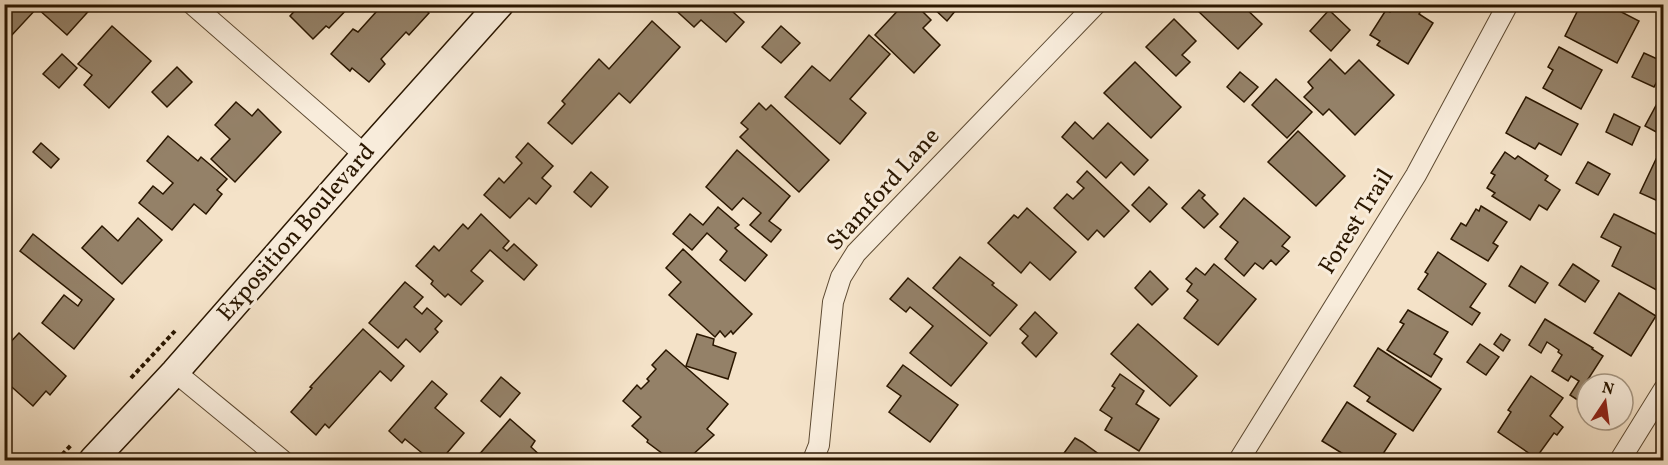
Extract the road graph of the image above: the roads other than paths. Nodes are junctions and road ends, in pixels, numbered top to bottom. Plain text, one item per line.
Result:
1 (192, 4) edge
2 (500, 4) edge
3 (1096, 4) edge
4 (1508, 4) edge
5 (365, 155) junction
6 (175, 372) junction
7 (1664, 388) edge
8 (93, 460) edge
9 (282, 460) edge
10 (813, 460) edge
11 (1239, 460) edge
12 (1620, 460) edge

1 - 5 street
2 - 5 street, Exposition Boulevard
3 - 10 street, Stamford Lane
4 - 11 street, Forest Trail
5 - 6 street, Exposition Boulevard
6 - 8 street, Exposition Boulevard
6 - 9 street
7 - 12 street

